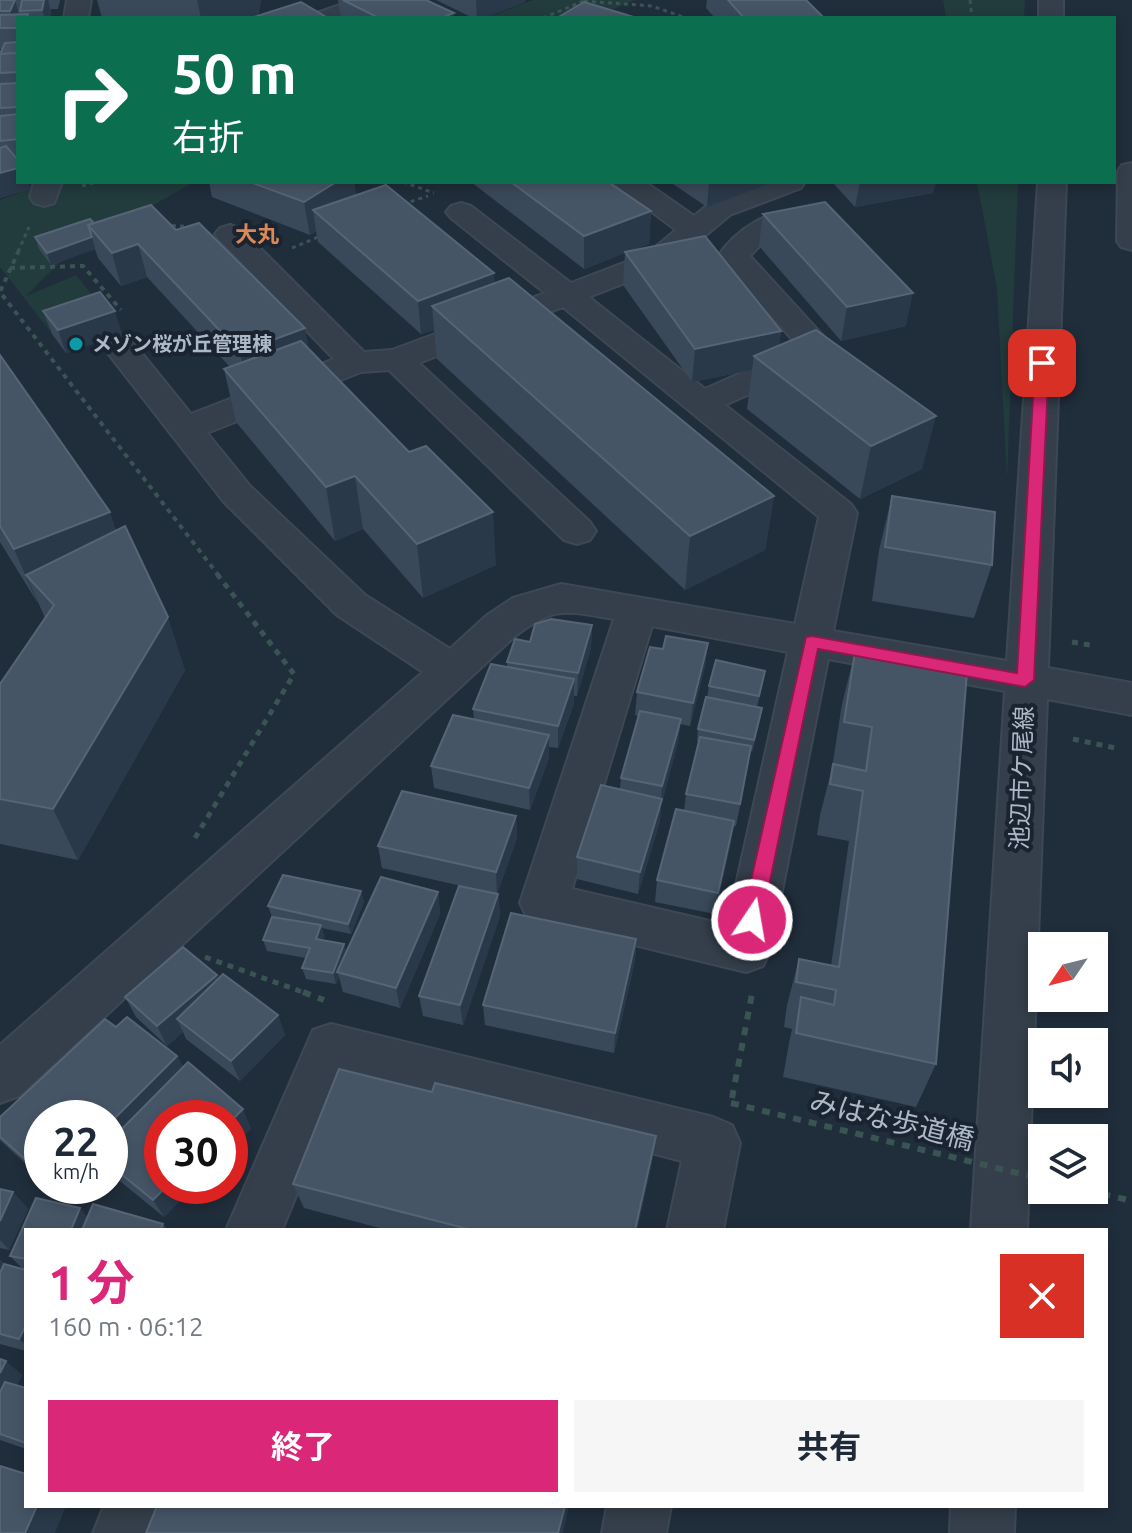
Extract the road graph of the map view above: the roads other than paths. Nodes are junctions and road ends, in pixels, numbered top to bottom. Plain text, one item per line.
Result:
1 (376, 0) edge
2 (331, 16) edge
3 (1132, 171) edge
4 (629, 184) edge
5 (786, 184) edge
6 (1052, 184) edge
7 (461, 212) dead end
8 (792, 219) edge
9 (695, 230) junction
10 (230, 234) road end
11 (1132, 241) edge
12 (567, 295) junction
13 (116, 343) dead end
14 (397, 360) junction
15 (356, 362) junction
16 (703, 402) junction
17 (185, 429) junction
18 (577, 531) dead end
19 (637, 609) junction
20 (812, 642) junction
21 (452, 670) junction
22 (1025, 680) junction
23 (1132, 699) edge
24 (0, 1079) edge
25 (255, 1228) edge
26 (696, 1228) edge
27 (999, 1228) edge
28 (135, 1508) edge
29 (639, 1508) edge
30 (983, 1508) edge
31 (125, 1533) edge
32 (634, 1533) edge
33 (982, 1533) edge

1 - 2 street
3 - 11 street
4 - 9 street
5 - 9 street
6 - 22 street, 池辺市ケ尾線
7 - 12 street
8 - 16 street
9 - 12 street
10 - 15 street
12 - 14 street
12 - 16 street
13 - 17 street
14 - 15 street
14 - 18 street
15 - 17 street
16 - 20 street
17 - 21 street
19 - 20 street
19 - 20 street
19 - 21 street
20 - 22 street
21 - 24 street
22 - 23 street
22 - 27 street, 池辺市ケ尾線
25 - 26 street
28 - 31 street
29 - 32 street
30 - 33 street

